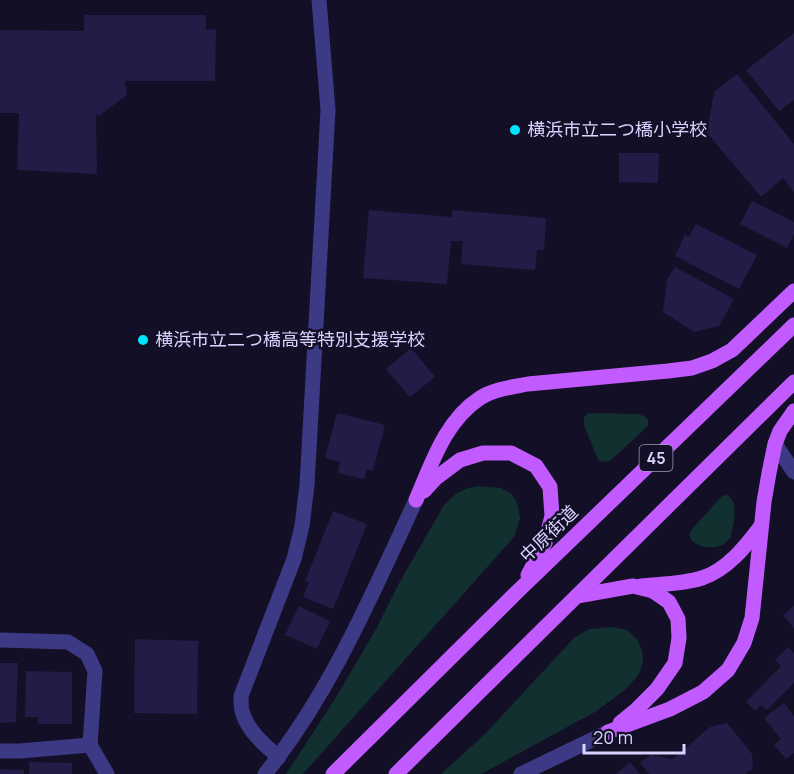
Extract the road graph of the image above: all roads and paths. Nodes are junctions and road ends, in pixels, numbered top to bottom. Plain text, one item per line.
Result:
1 (319, 0) edge
2 (794, 291) edge
3 (794, 325) edge
4 (794, 382) edge
5 (794, 411) edge
6 (775, 444) junction
7 (794, 472) edge
8 (416, 500) junction
9 (762, 523) junction
10 (633, 586) junction
11 (518, 591) junction
12 (577, 596) junction
13 (0, 640) edge
14 (608, 732) junction
15 (90, 745) junction
16 (0, 751) edge
17 (279, 757) junction
18 (107, 774) edge
19 (265, 774) edge
20 (333, 774) edge
21 (396, 774) edge
22 (521, 774) edge

1 - 17 street
2 - 8 main road
3 - 11 main road, 中原街道 / 45
4 - 12 main road, 45
5 - 6 main road
6 - 7 street
6 - 9 main road
8 - 11 main road
8 - 17 street
9 - 10 main road
9 - 14 main road
10 - 12 main road
10 - 14 main road
11 - 20 main road, 中原街道 / 45
12 - 21 main road, 45
13 - 15 street
14 - 22 street
15 - 16 street
15 - 18 street
17 - 19 street

